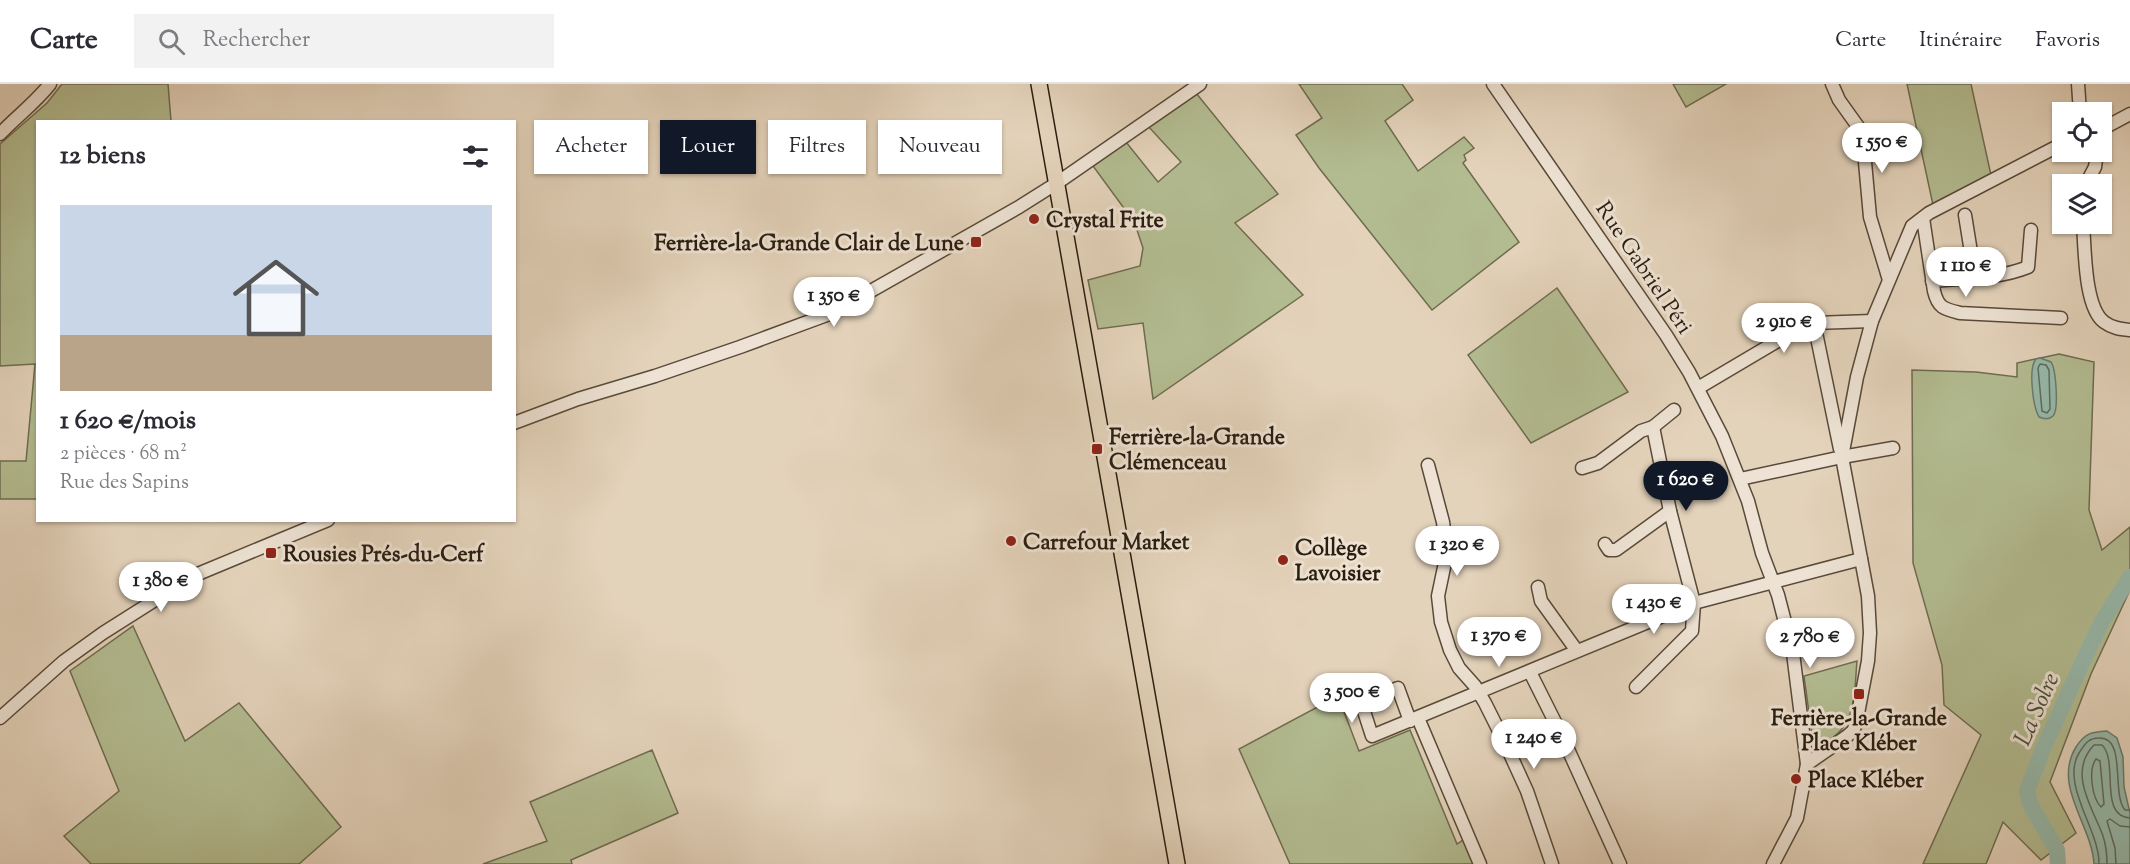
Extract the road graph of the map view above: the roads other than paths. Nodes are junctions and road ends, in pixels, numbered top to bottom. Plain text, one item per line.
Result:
1 (50, 84) edge
2 (1040, 84) edge
3 (1200, 84) edge
4 (1493, 84) edge
5 (1832, 84) edge
6 (2078, 84) edge
7 (2079, 102) edge
8 (2130, 114) edge
9 (2112, 124) edge
10 (0, 134) edge
11 (2052, 149) edge
12 (1057, 183) junction
13 (1965, 215) dead end
14 (1923, 218) junction
15 (2031, 230) dead end
16 (2084, 234) edge
17 (1975, 277) junction
18 (1889, 280) junction
19 (1932, 281) junction
20 (2061, 318) dead end
21 (1872, 321) junction
22 (1814, 323) junction
23 (2130, 330) edge
24 (1698, 388) junction
25 (1674, 410) dead end
26 (516, 422) edge
27 (1653, 427) junction
28 (1893, 448) dead end
29 (1842, 456) junction
30 (1428, 465) dead end
31 (1582, 468) dead end
32 (1740, 479) junction
33 (1670, 511) junction
34 (319, 522) edge
35 (302, 526) edge
36 (1605, 544) dead end
37 (1861, 559) junction
38 (1773, 582) junction
39 (1538, 587) dead end
40 (1694, 603) junction
41 (1577, 651) junction
42 (1530, 672) junction
43 (1636, 687) dead end
44 (1479, 693) junction
45 (0, 718) edge
46 (1414, 720) junction
47 (1808, 764) junction
48 (1177, 864) edge
49 (1480, 864) edge
50 (1552, 864) edge
51 (1620, 864) edge
52 (1773, 864) edge

1 - 10 street
2 - 12 main road
3 - 12 street
4 - 24 street, Rue Gabriel Péri
5 - 18 street
6 - 7 street
8 - 9 street
11 - 14 street
12 - 26 street
12 - 48 main road
13 - 17 street
14 - 18 street
14 - 19 street
15 - 17 street
16 - 23 street
17 - 19 street
18 - 21 street
19 - 20 street
21 - 22 street
21 - 29 street
22 - 24 street
22 - 29 street
24 - 32 street, Rue Gabriel Péri
25 - 27 street
27 - 31 street
27 - 33 street
28 - 29 street
29 - 32 street
29 - 37 street
30 - 44 street
32 - 38 street, Rue Gabriel Péri
33 - 36 street
33 - 40 street
34 - 35 street
35 - 45 street
37 - 38 street
37 - 47 street
38 - 40 street
38 - 47 street, Rue Gabriel Péri
39 - 41 street
40 - 41 street
40 - 43 street
41 - 42 street
42 - 44 street
42 - 51 street
44 - 46 street
44 - 50 street
46 - 46 street
46 - 49 street
47 - 52 street, Rue Gabriel Péri

